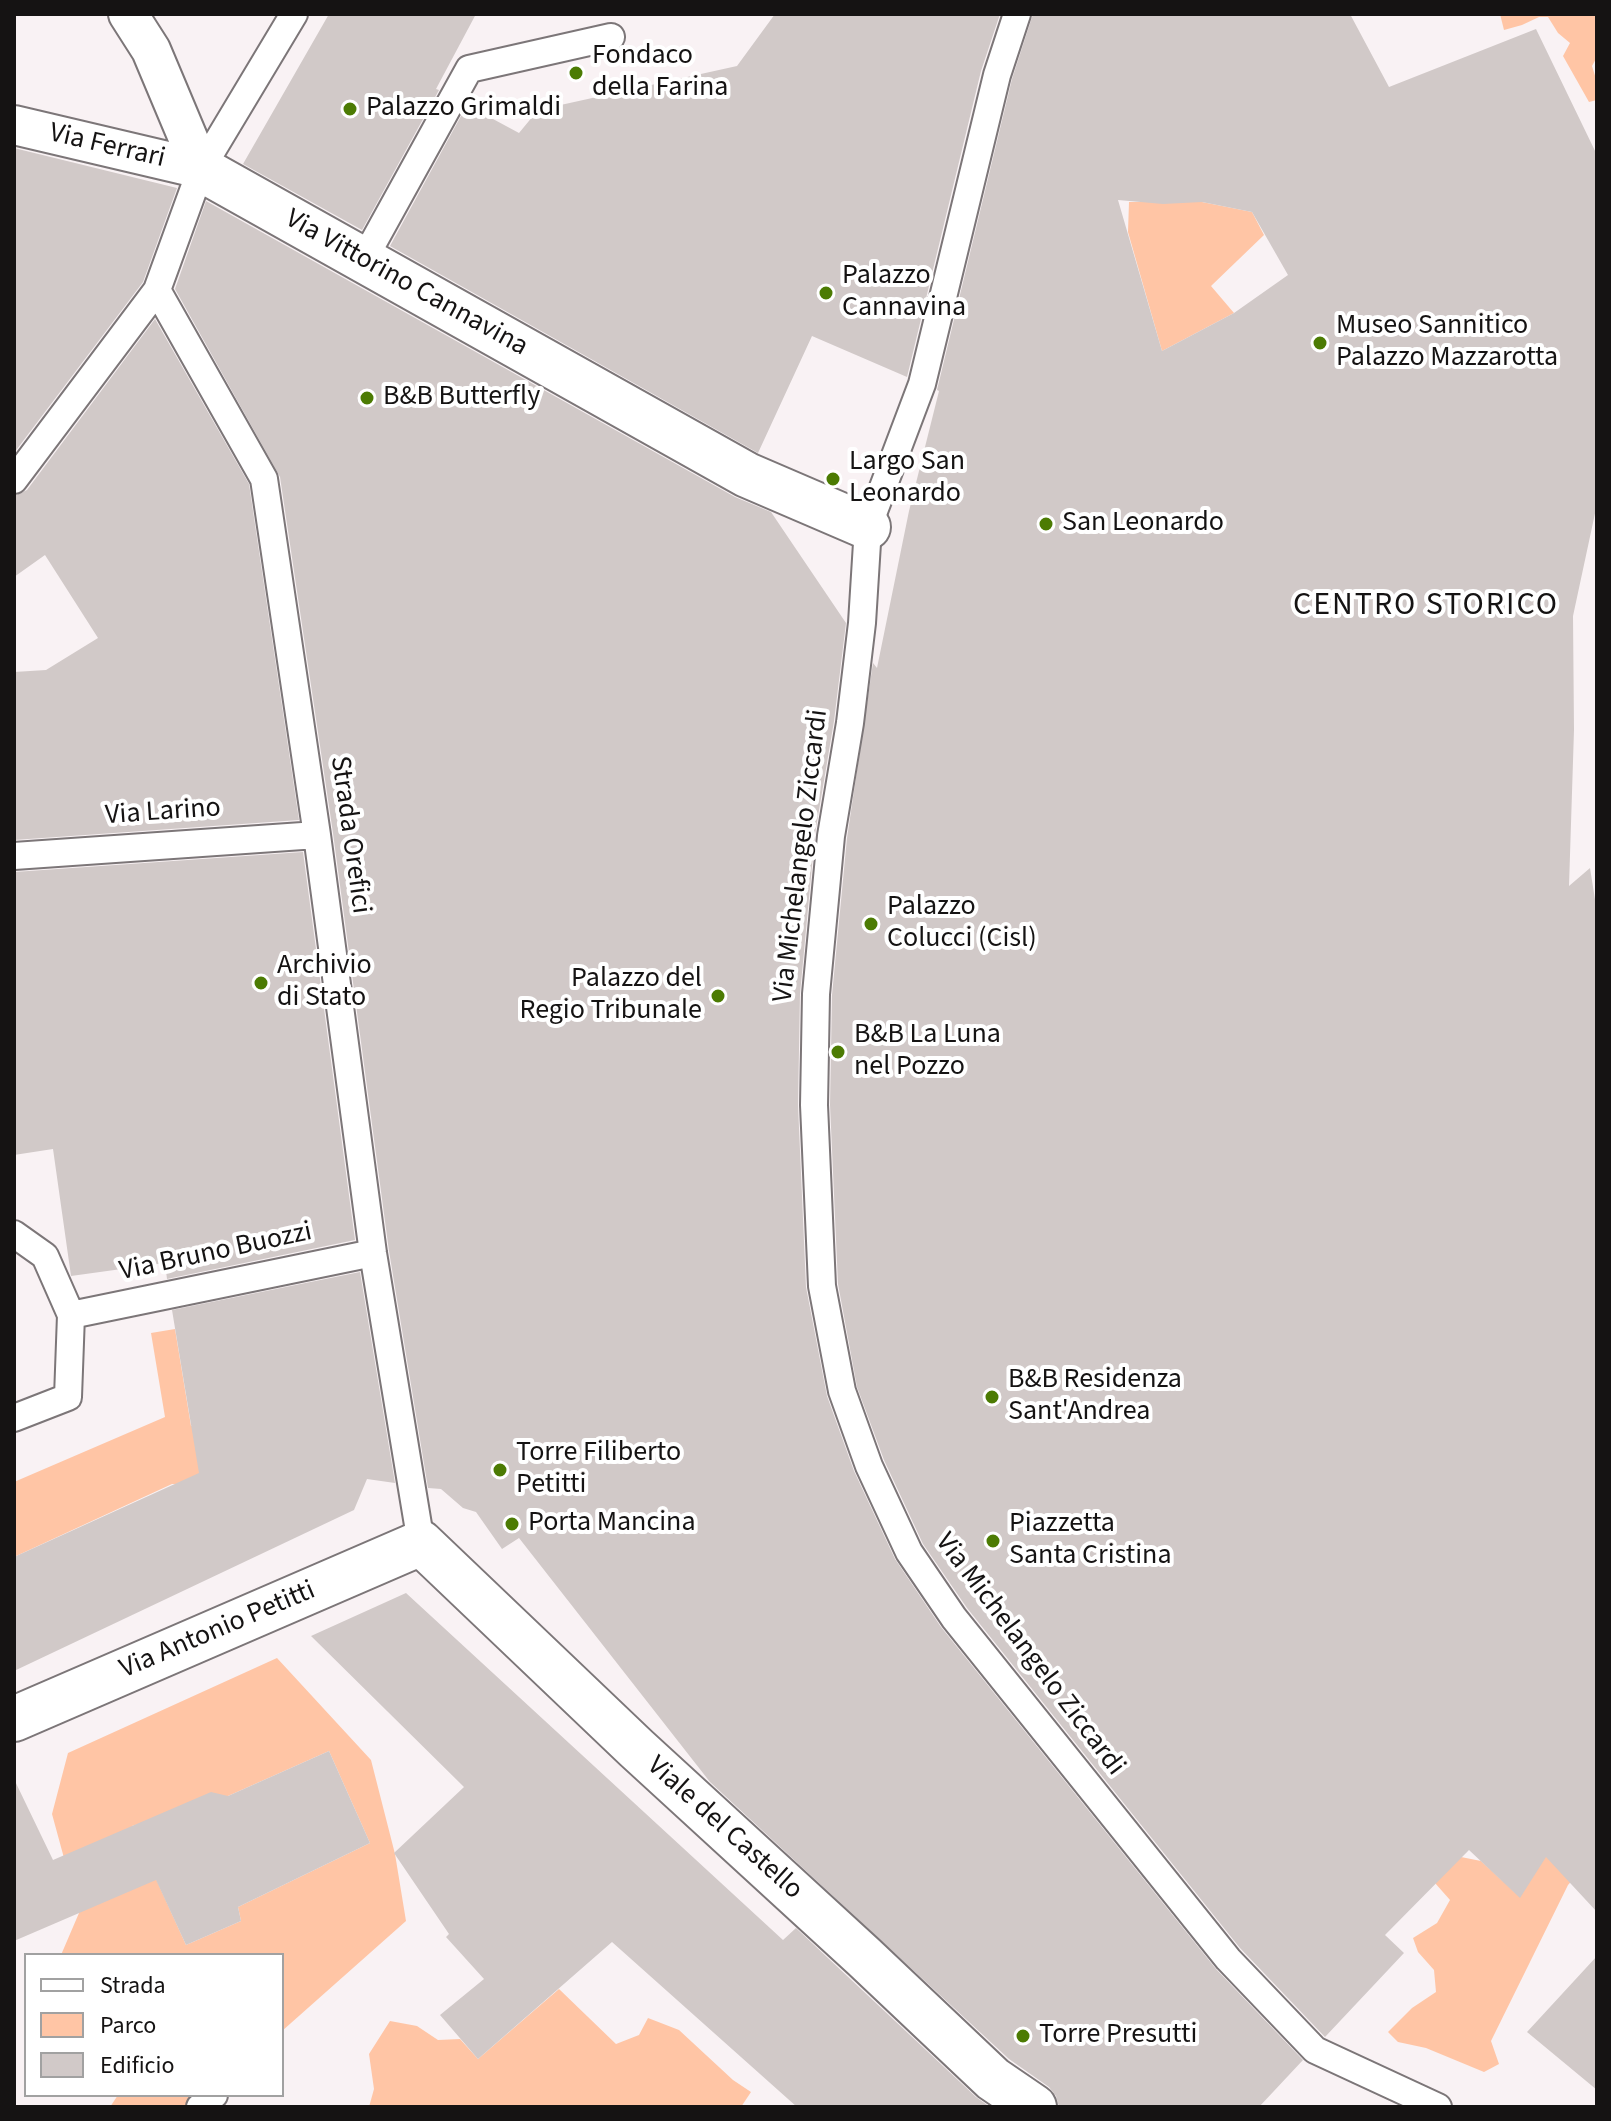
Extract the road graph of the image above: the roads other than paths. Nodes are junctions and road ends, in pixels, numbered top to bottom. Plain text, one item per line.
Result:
1 (128, 14) edge
2 (294, 14) edge
3 (1017, 14) edge
4 (611, 37) dead end
5 (14, 125) edge
6 (201, 169) junction
7 (363, 261) junction
8 (157, 290) junction
9 (14, 480) edge
10 (868, 527) junction
11 (317, 835) junction
12 (14, 856) edge
13 (14, 1234) edge
14 (373, 1253) junction
15 (71, 1315) junction
16 (14, 1418) edge
17 (421, 1543) junction
18 (14, 1719) edge
19 (1034, 2107) edge
20 (1438, 2107) edge

1 - 6 street
2 - 6 lane
3 - 10 lane, Via Michelangelo Ziccardi
4 - 7 lane
5 - 6 street, Via Ferrari
6 - 7 street, Via Vittorino Cannavina
6 - 8 lane
7 - 10 street, Via Vittorino Cannavina
8 - 9 lane
8 - 11 lane, Strada Orefici
10 - 20 lane, Via Michelangelo Ziccardi
11 - 12 lane, Via Larino
11 - 14 lane, Strada Orefici
13 - 15 lane
14 - 15 lane, Via Bruno Buozzi
14 - 17 lane, Strada Orefici
15 - 16 lane
17 - 18 street, Via Antonio Petitti
17 - 19 street, Viale del Castello

